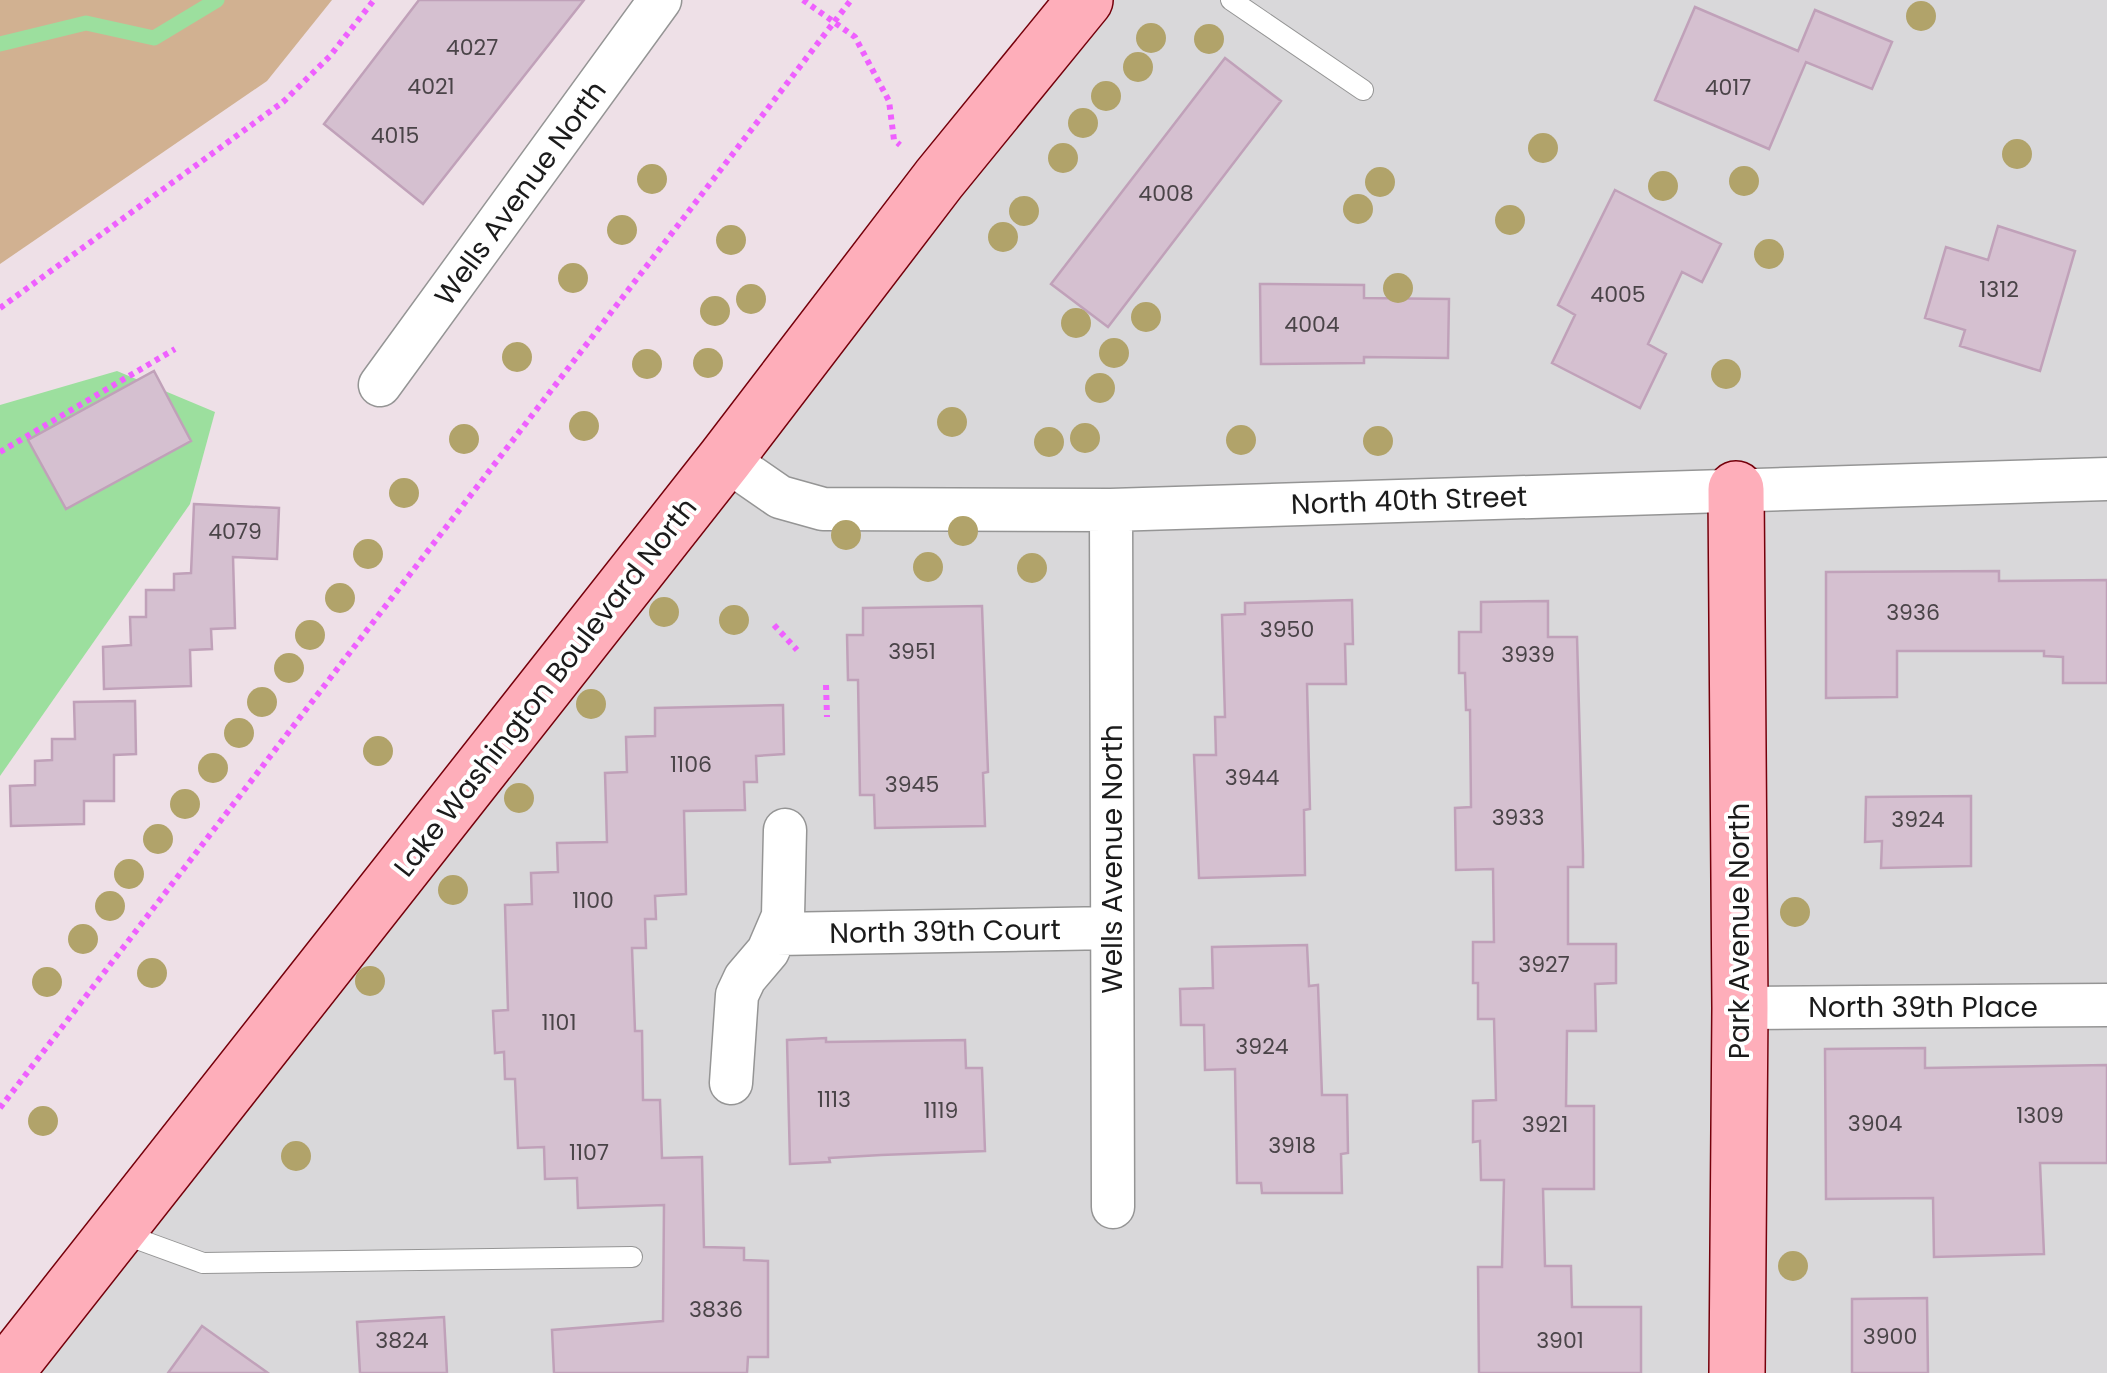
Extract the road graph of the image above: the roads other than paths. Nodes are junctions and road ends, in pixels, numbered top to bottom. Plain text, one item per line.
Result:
1 (660, 0) edge
2 (1086, 0) edge
3 (1231, 0) edge
4 (1363, 90) dead end
5 (380, 386) dead end
6 (725, 459) junction
7 (2107, 479) edge
8 (1736, 489) junction
9 (1111, 510) junction
10 (785, 830) dead end
11 (1112, 928) junction
12 (777, 934) junction
13 (2107, 1005) edge
14 (1740, 1008) junction
15 (731, 1083) dead end
16 (1113, 1207) dead end
17 (116, 1231) junction
18 (632, 1258) dead end
19 (4, 1373) edge
20 (1737, 1373) edge

1 - 5 street, Wells Avenue North
2 - 6 street, Lake Washington Boulevard North
3 - 4 lane
6 - 9 street, North 40th Street
6 - 17 street, Lake Washington Boulevard North
7 - 8 street, North 40th Street
8 - 9 street, North 40th Street
8 - 14 street, Park Avenue North
9 - 11 street, Wells Avenue North
10 - 12 street
11 - 12 street, North 39th Court
11 - 16 street, Wells Avenue North
12 - 15 street
13 - 14 street, North 39th Place
14 - 20 street, Park Avenue North
17 - 18 lane
17 - 19 street, Lake Washington Boulevard North

